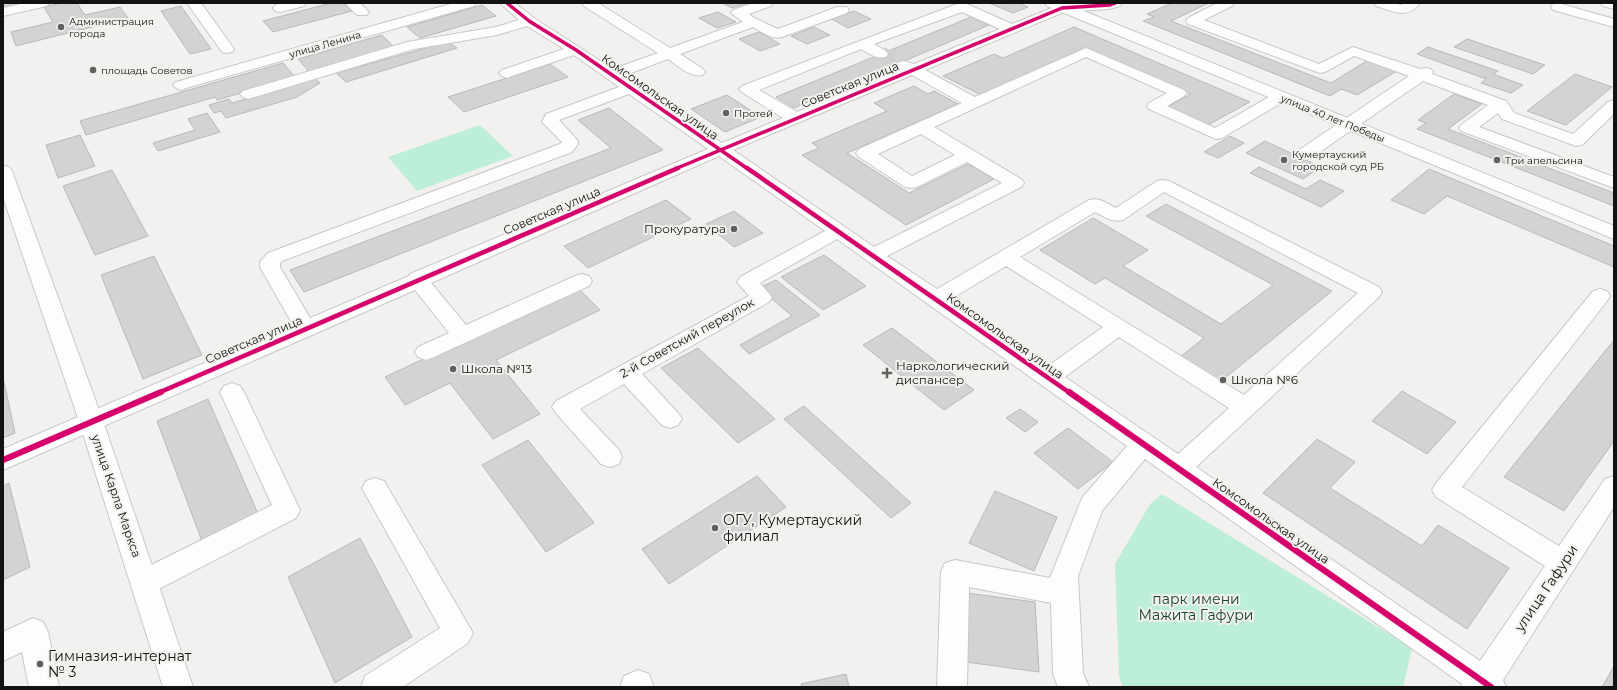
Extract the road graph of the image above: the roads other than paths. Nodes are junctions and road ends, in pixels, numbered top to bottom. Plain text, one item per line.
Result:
1 (40, 3) edge
2 (194, 3) edge
3 (299, 3) edge
4 (352, 3) edge
5 (469, 3) edge
6 (506, 3) edge
7 (589, 3) edge
8 (766, 3) edge
9 (1114, 3) edge
10 (1228, 3) edge
11 (1381, 3) edge
12 (1414, 3) edge
13 (1543, 3) edge
14 (1608, 3) edge
15 (1057, 5) edge
16 (1561, 5) edge
17 (1614, 5) edge
18 (280, 8) dead end
19 (842, 10) dead end
20 (3, 12) edge
21 (362, 12) dead end
22 (529, 21) junction
23 (754, 22) junction
24 (1614, 23) edge
25 (393, 25) junction
26 (1012, 29) junction
27 (862, 44) junction
28 (412, 45) junction
29 (227, 49) dead end
30 (576, 50) junction
31 (670, 53) junction
32 (881, 54) tunnel mouth
33 (906, 66) junction
34 (698, 72) dead end
35 (506, 73) dead end
36 (1424, 74) junction
37 (611, 75) junction
38 (180, 85) dead end
39 (630, 88) junction
40 (248, 94) dead end
41 (1280, 97) junction
42 (975, 103) junction
43 (1500, 104) junction
44 (1614, 105) edge
45 (795, 118) junction
46 (1349, 125) junction
47 (922, 127) junction
48 (719, 150) junction
49 (1305, 154) dead end
50 (968, 155) junction
51 (3, 171) edge
52 (1614, 183) edge
53 (838, 231) junction
54 (1614, 233) edge
55 (873, 255) junction
56 (1006, 257) junction
57 (417, 280) junction
58 (582, 280) dead end
59 (1600, 296) dead end
60 (936, 299) junction
61 (1118, 327) junction
62 (306, 329) junction
63 (462, 336) junction
64 (426, 352) dead end
65 (626, 372) junction
66 (1048, 378) junction
67 (232, 392) dead end
68 (1246, 407) junction
69 (670, 419) dead end
70 (91, 422) junction
71 (1143, 444) junction
72 (610, 457) dead end
73 (3, 460) edge
74 (1178, 469) junction
75 (1614, 486) edge
76 (376, 488) dead end
77 (1563, 563) junction
78 (145, 582) junction
79 (1065, 593) junction
80 (3, 647) edge
81 (1483, 685) edge
82 (44, 687) edge
83 (178, 687) edge
84 (376, 687) edge
85 (952, 687) edge
86 (1074, 687) edge

1 - 20 street
2 - 29 street
3 - 18 street
4 - 21 street
5 - 25 street, улица Ленина
6 - 22 street, Комсомольская улица
7 - 31 street
8 - 23 street
9 - 15 street, Советская улица
10 - 36 street
11 - 12 street
13 - 16 street
14 - 17 street
15 - 26 street, Советская улица
15 - 41 street, улица 40 лет Победы
16 - 24 street
19 - 23 street
22 - 28 street
22 - 30 street, Комсомольская улица
23 - 31 street
25 - 28 street
25 - 38 street, улица Ленина
26 - 27 street
26 - 33 street, Советская улица
27 - 32 street
27 - 45 street
28 - 40 street
30 - 35 street
30 - 37 street, Комсомольская улица
31 - 34 street
31 - 37 street
33 - 42 street
33 - 45 street, Советская улица
36 - 43 street
36 - 46 street
37 - 39 street, Комсомольская улица
39 - 48 street, Комсомольская улица
39 - 62 street
41 - 42 street
41 - 46 street, улица 40 лет Победы
42 - 47 street
43 - 44 street
43 - 52 street
45 - 48 street, Советская улица
46 - 49 street
46 - 54 street, улица 40 лет Победы
47 - 50 street
47 - 50 street
48 - 53 street, Комсомольская улица
48 - 57 street, Советская улица
50 - 55 street
51 - 70 street, улица Карла Маркса
53 - 55 street, Комсомольская улица
53 - 65 street, 2-й Советский переулок
55 - 60 street, Комсомольская улица
56 - 60 street
56 - 61 street
56 - 68 street
57 - 62 street, Советская улица
57 - 63 street
58 - 63 street
59 - 77 street
60 - 66 street, Комсомольская улица
61 - 66 street
61 - 68 street
62 - 70 street, Советская улица
63 - 64 street
65 - 69 street
65 - 72 street, 2-й Советский переулок
66 - 71 street, Комсомольская улица
67 - 78 street
68 - 74 street
70 - 73 street, Советская улица
70 - 78 street, улица Карла Маркса
71 - 74 street, Комсомольская улица
71 - 79 street
74 - 81 street, Комсомольская улица
75 - 77 street, улица Гафури
76 - 84 street
77 - 81 street, улица Гафури
78 - 83 street, улица Карла Маркса
79 - 85 street
79 - 86 street
80 - 82 street

